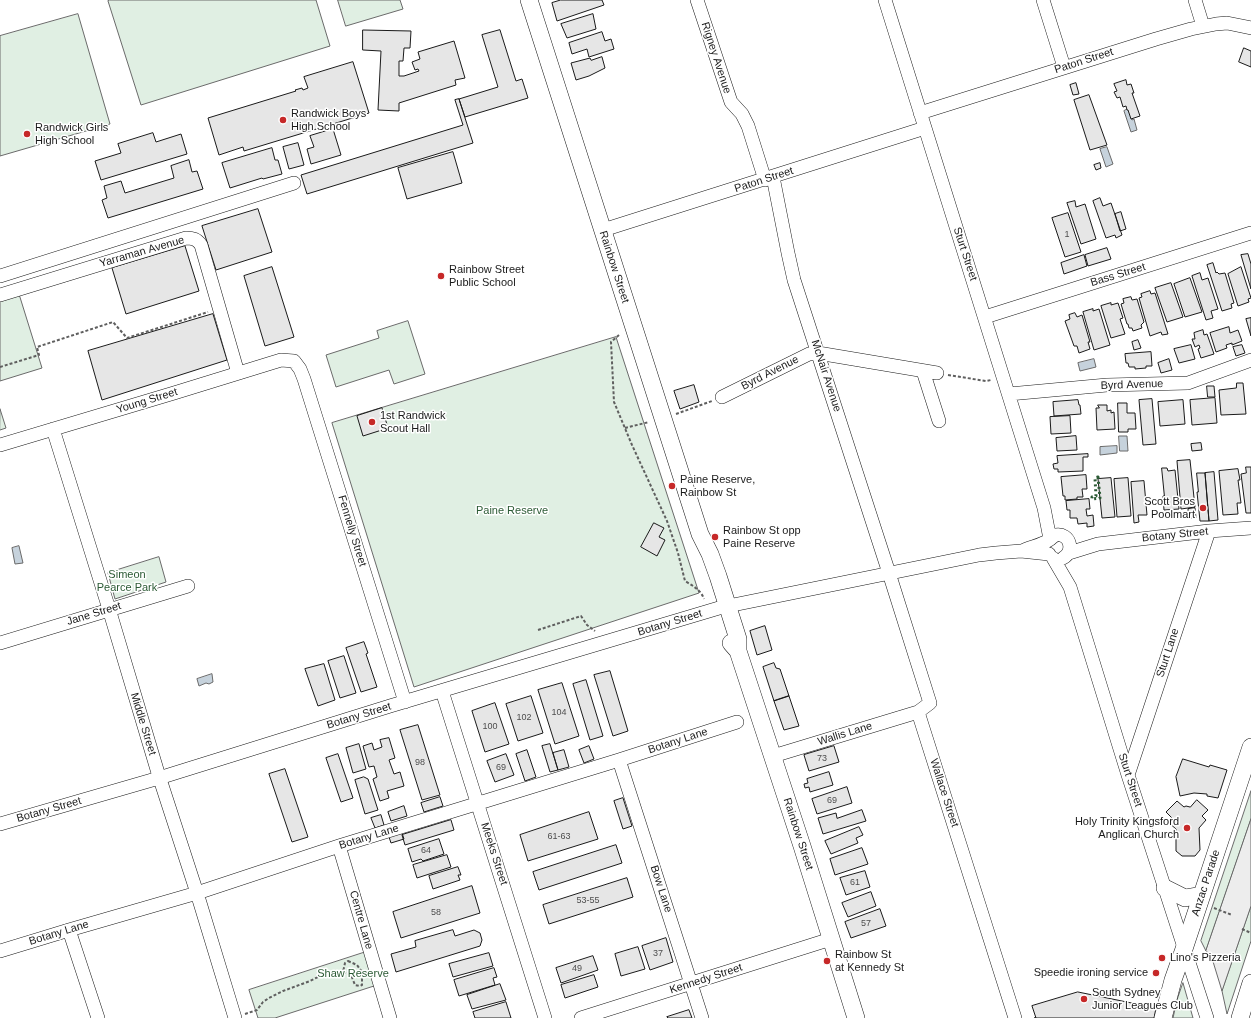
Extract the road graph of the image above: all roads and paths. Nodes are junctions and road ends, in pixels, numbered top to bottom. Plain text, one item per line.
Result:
1 (529, 0) edge
2 (697, 0) edge
3 (885, 0) edge
4 (1043, 0) edge
5 (1195, 0) edge
6 (1203, 26) junction
7 (1251, 28) edge
8 (1064, 68) junction
9 (920, 113) junction
10 (925, 128) junction
11 (770, 178) junction
12 (294, 183) dead end
13 (602, 230) junction
14 (1251, 233) edge
15 (0, 276) edge
16 (0, 295) edge
17 (219, 308) junction
18 (985, 317) junction
19 (619, 336) dead end
20 (818, 353) junction
21 (1251, 360) edge
22 (294, 361) joint
23 (0, 366) edge
24 (923, 372) junction
25 (238, 373) junction
26 (937, 373) joint
27 (1004, 378) junction
28 (1009, 394) junction
29 (722, 397) joint
30 (662, 418) junction
31 (939, 421) dead end
32 (625, 428) junction
33 (53, 429) junction
34 (0, 444) edge
35 (1251, 528) edge
36 (1209, 531) junction
37 (1056, 538) junction
38 (1098, 544) junction
39 (1021, 552) junction
40 (1068, 554) junction
41 (1051, 556) junction
42 (889, 573) junction
43 (188, 586) dead end
44 (1070, 588) junction
45 (704, 599) dead end
46 (723, 607) junction
47 (109, 609) junction
48 (538, 630) dead end
49 (595, 631) dead end
50 (0, 643) edge
51 (442, 691) junction
52 (405, 702) junction
53 (918, 712) junction
54 (737, 722) dead end
55 (1251, 747) edge
56 (773, 756) junction
57 (619, 760) junction
58 (1128, 775) junction
59 (159, 778) junction
60 (477, 803) junction
61 (0, 824) edge
62 (339, 846) junction
63 (1165, 888) junction
64 (197, 893) junction
65 (1202, 894) junction
66 (1214, 908) dead end
67 (1232, 915) dead end
68 (1242, 929) dead end
69 (68, 930) junction
70 (1251, 932) edge
71 (831, 939) junction
72 (1184, 949) junction
73 (0, 951) edge
74 (343, 972) junction
75 (691, 983) junction
76 (1251, 983) edge
77 (98, 1018) edge
78 (235, 1018) edge
79 (390, 1018) edge
80 (545, 1018) edge
81 (581, 1018) edge
82 (702, 1018) edge
83 (856, 1018) edge
84 (1015, 1018) edge
85 (1163, 1018) edge
86 (1207, 1018) edge
87 (1240, 1018) edge

1 - 13 main road, Rainbow Street
2 - 11 street, Rigney Avenue
3 - 9 street, Sturt Street
4 - 8 street
5 - 6 street
6 - 7 street, Paton Street
6 - 8 street, Paton Street
8 - 9 street, Paton Street
9 - 10 street, Sturt Street
10 - 11 street, Paton Street
10 - 18 street, Sturt Street
11 - 13 street, Paton Street
11 - 20 street, McNair Avenue
12 - 15 street
13 - 30 main road, Rainbow Street
14 - 18 street, Bass Street
16 - 17 street, Yarraman Avenue
17 - 23 path
17 - 25 street, Yarraman Avenue
18 - 27 street, Sturt Street
19 - 32 path
20 - 24 street, Byrd Avenue
20 - 29 street, Byrd Avenue
20 - 42 street, McNair Avenue
21 - 28 street, Byrd Avenue
22 - 25 street, Young Street
22 - 52 street, Fennelly Street
24 - 26 street, Byrd Avenue
24 - 31 street
25 - 33 street, Young Street
26 - 27 path
27 - 28 street, Sturt Street
28 - 37 street, Sturt Street
29 - 30 path
30 - 32 path
30 - 46 main road, Rainbow Street
32 - 45 path
33 - 34 street, Young Street
33 - 47 street, Middle Street
35 - 36 street, Botany Street
36 - 38 street, Botany Street
36 - 58 street, Sturt Lane
37 - 38 street, Botany Street
37 - 39 street, Botany Street
37 - 40 street
37 - 41 street
38 - 40 street, Botany Street
39 - 41 street, Botany Street
39 - 42 street, Botany Street
40 - 41 street
40 - 44 street, Sturt Street
41 - 44 street, Sturt Street
42 - 46 street, Botany Street
42 - 53 street
43 - 47 street, Jane Street
44 - 58 street, Sturt Street
46 - 51 street, Botany Street
46 - 56 main road, Rainbow Street
47 - 50 street, Jane Street
47 - 59 street, Middle Street
48 - 49 path
51 - 52 street, Botany Street
51 - 60 street, Meeks Street
52 - 59 street, Botany Street
53 - 56 street, Wallis Lane
53 - 84 street, Wallace Street
54 - 57 street, Botany Lane
55 - 65 main road, Anzac Parade
56 - 71 main road, Rainbow Street
57 - 60 street, Botany Lane
57 - 75 street, Bow Lane
58 - 63 street, Sturt Street
59 - 61 street, Botany Street
59 - 64 street, Middle Street
60 - 62 street, Botany Lane
60 - 80 street, Meeks Street
62 - 64 street, Botany Lane
62 - 79 street, Centre Lane
63 - 65 main road
63 - 72 street, Sturt Street
64 - 69 street, Botany Lane
64 - 78 street, Middle Street
65 - 72 main road, Anzac Parade
66 - 67 path
68 - 70 path
69 - 73 street, Botany Lane
69 - 77 street
71 - 75 street, Kennedy Street
71 - 83 main road, Rainbow Street
72 - 85 main road, Anzac Parade
72 - 86 street, Sturt Street
74 - 74 path
74 - 78 path
75 - 81 street, Kennedy Street
75 - 82 street, Bow Lane
76 - 87 main road

